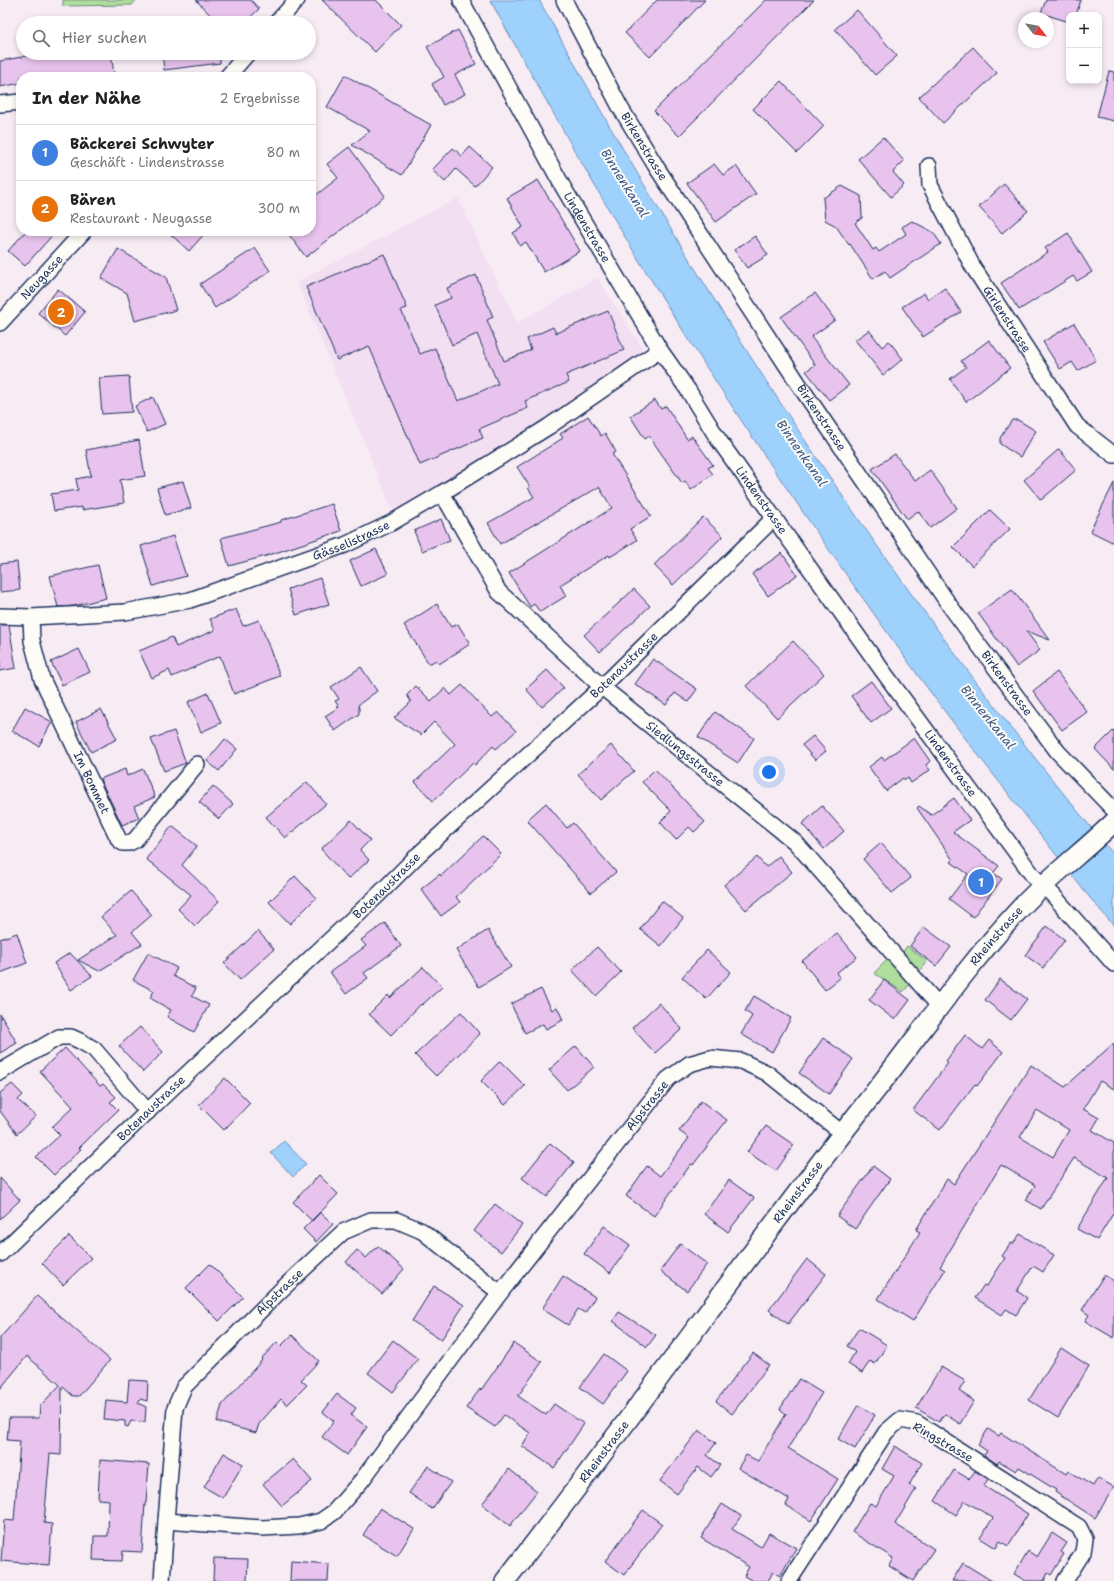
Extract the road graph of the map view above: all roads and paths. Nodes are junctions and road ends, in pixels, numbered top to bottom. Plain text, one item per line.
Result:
1 (296, 0) edge
2 (461, 0) edge
3 (564, 0) edge
4 (282, 16) edge
5 (242, 60) edge
6 (231, 72) edge
7 (16, 102) edge
8 (0, 104) edge
9 (929, 166) dead end
10 (79, 236) edge
11 (0, 323) edge
12 (660, 350) junction
13 (1114, 455) edge
14 (442, 493) junction
15 (774, 518) junction
16 (0, 616) edge
17 (31, 617) junction
18 (602, 687) junction
19 (197, 764) dead end
20 (1113, 819) edge
21 (1048, 882) junction
22 (1114, 964) edge
23 (940, 1007) junction
24 (0, 1072) edge
25 (148, 1112) junction
26 (842, 1133) junction
27 (0, 1254) edge
28 (500, 1292) junction
29 (166, 1520) junction
30 (162, 1581) edge
31 (505, 1581) edge
32 (790, 1581) edge
33 (1065, 1581) edge

1 - 4 street
2 - 12 street, Lindenstrasse
3 - 20 street, Birkenstrasse
5 - 6 street
7 - 8 street
9 - 13 street, Girlenstrasse
10 - 11 street, Neugasse
12 - 14 street, Gässelistrasse
12 - 15 street, Lindenstrasse
14 - 17 street, Gässelistrasse
14 - 18 street, Siedlungsstrasse
15 - 18 street, Botenaustrasse
15 - 21 street, Lindenstrasse
16 - 17 street, Gässelistrasse
17 - 19 street, Im Bommet
18 - 23 street, Siedlungsstrasse
18 - 25 street, Botenaustrasse
20 - 21 street, Rheinstrasse
21 - 22 street, Lindenstrasse
21 - 23 street, Rheinstrasse
23 - 26 street, Rheinstrasse
24 - 25 street
25 - 27 street, Botenaustrasse
26 - 28 street, Alpstrasse
26 - 31 street, Rheinstrasse
28 - 29 street, Alpstrasse
28 - 29 street, Alpstrasse
29 - 30 street, Alpstrasse
32 - 33 street, Ringstrasse

